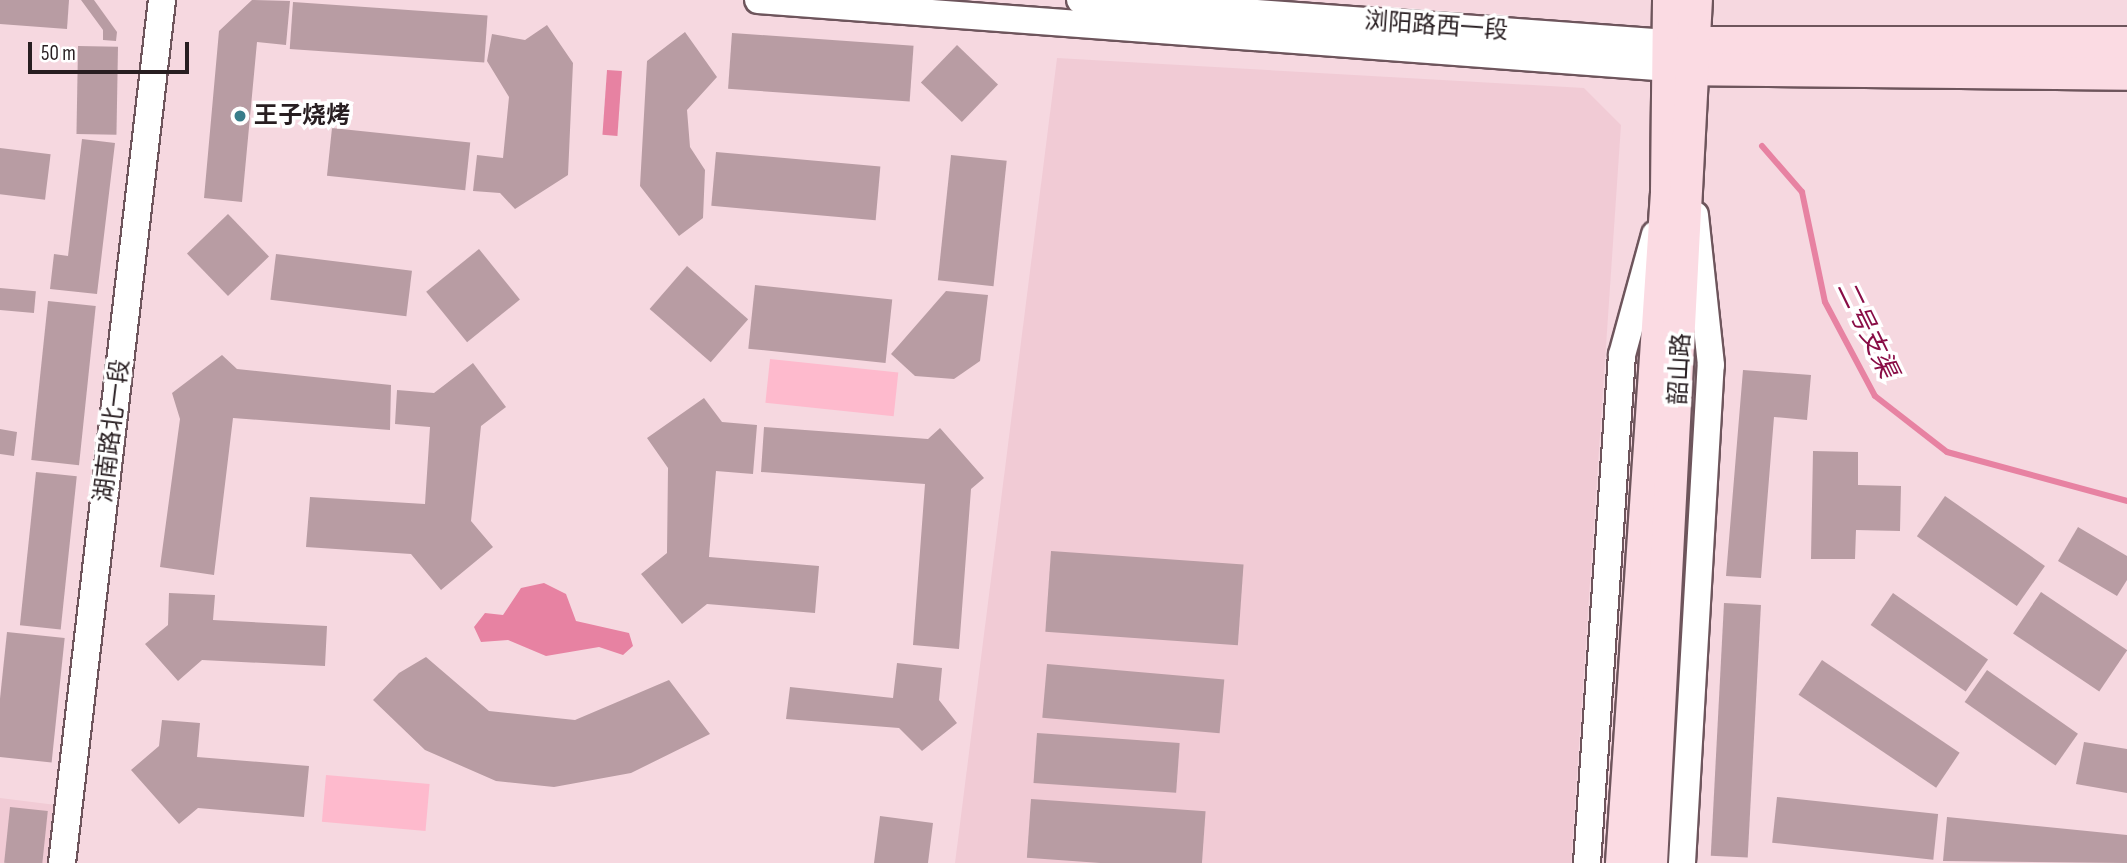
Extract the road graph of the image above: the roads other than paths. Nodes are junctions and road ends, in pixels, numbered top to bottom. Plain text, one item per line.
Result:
1 (162, 0) edge
2 (758, 0) edge
3 (1080, 0) edge
4 (1670, 0) edge
5 (1696, 0) edge
6 (2127, 43) edge
7 (1681, 56) junction
8 (2127, 74) edge
9 (1679, 186) junction
10 (1643, 735) junction
11 (62, 863) edge
12 (1587, 863) edge
13 (1622, 863) edge
14 (1651, 863) edge
15 (1682, 863) edge

1 - 11 street, 湖南路北一段
2 - 7 street
3 - 7 street, 浏阳路西一段
4 - 7 main road, 韶山路
5 - 7 main road, 韶山路
6 - 7 main road
7 - 8 main road
7 - 9 main road, 韶山路
9 - 10 main road, 韶山路
9 - 12 street
9 - 15 street
10 - 13 main road
10 - 14 main road

